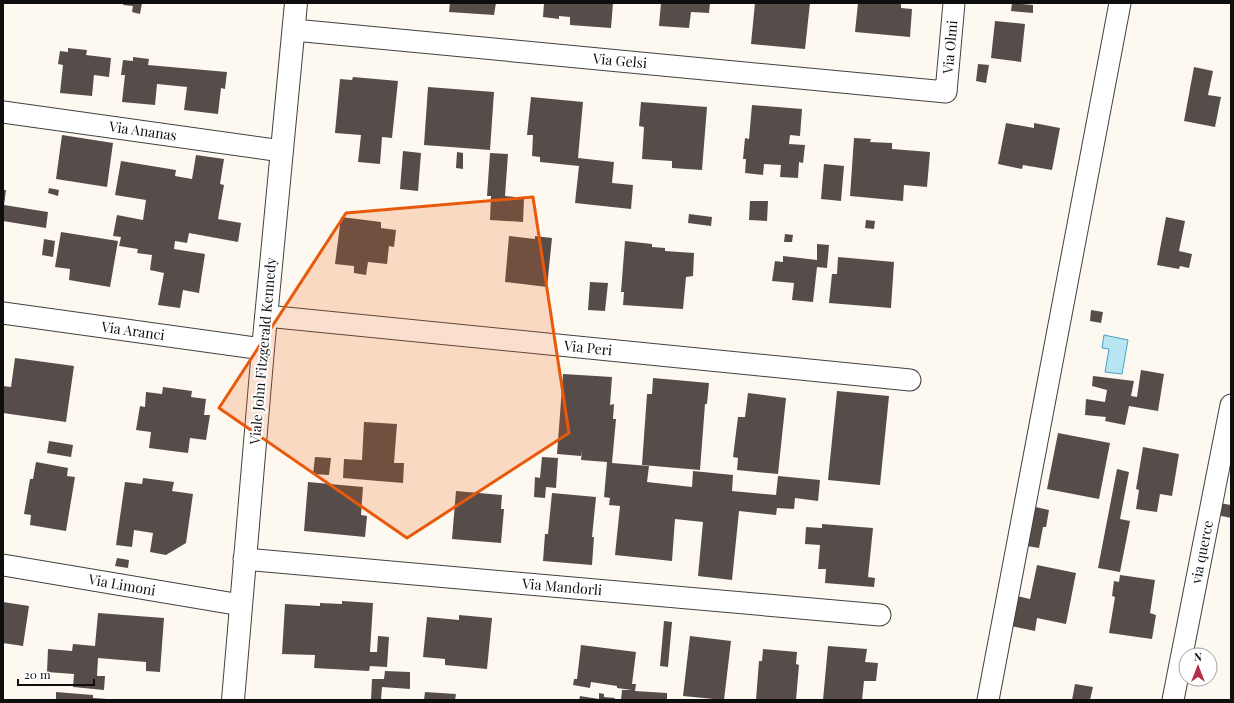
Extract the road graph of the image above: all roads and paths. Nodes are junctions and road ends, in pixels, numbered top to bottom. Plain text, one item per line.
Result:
1 (296, 3) edge
2 (954, 3) edge
3 (1120, 3) edge
4 (294, 30) junction
5 (946, 92) joint
6 (3, 112) edge
7 (282, 151) junction
8 (3, 313) edge
9 (266, 316) junction
10 (263, 349) junction
11 (910, 380) dead end
12 (1231, 405) edge
13 (244, 559) junction
14 (3, 565) edge
15 (241, 605) junction
16 (880, 615) dead end
17 (233, 700) edge
18 (988, 700) edge
19 (1173, 700) edge

1 - 4 street, Viale John Fitzgerald Kennedy
2 - 5 street, Via Olmi
3 - 18 street
4 - 5 street, Via Gelsi
4 - 7 street, Viale John Fitzgerald Kennedy
6 - 7 street, Via Ananas
7 - 9 street, Viale John Fitzgerald Kennedy
8 - 10 street, Via Aranci
9 - 10 street, Viale John Fitzgerald Kennedy
9 - 11 street, Via Peri
10 - 13 street, Viale John Fitzgerald Kennedy
12 - 19 street, via querce
13 - 15 street, Viale John Fitzgerald Kennedy
13 - 16 street, Via Mandorli
14 - 15 street, Via Limoni
15 - 17 street, Viale John Fitzgerald Kennedy

